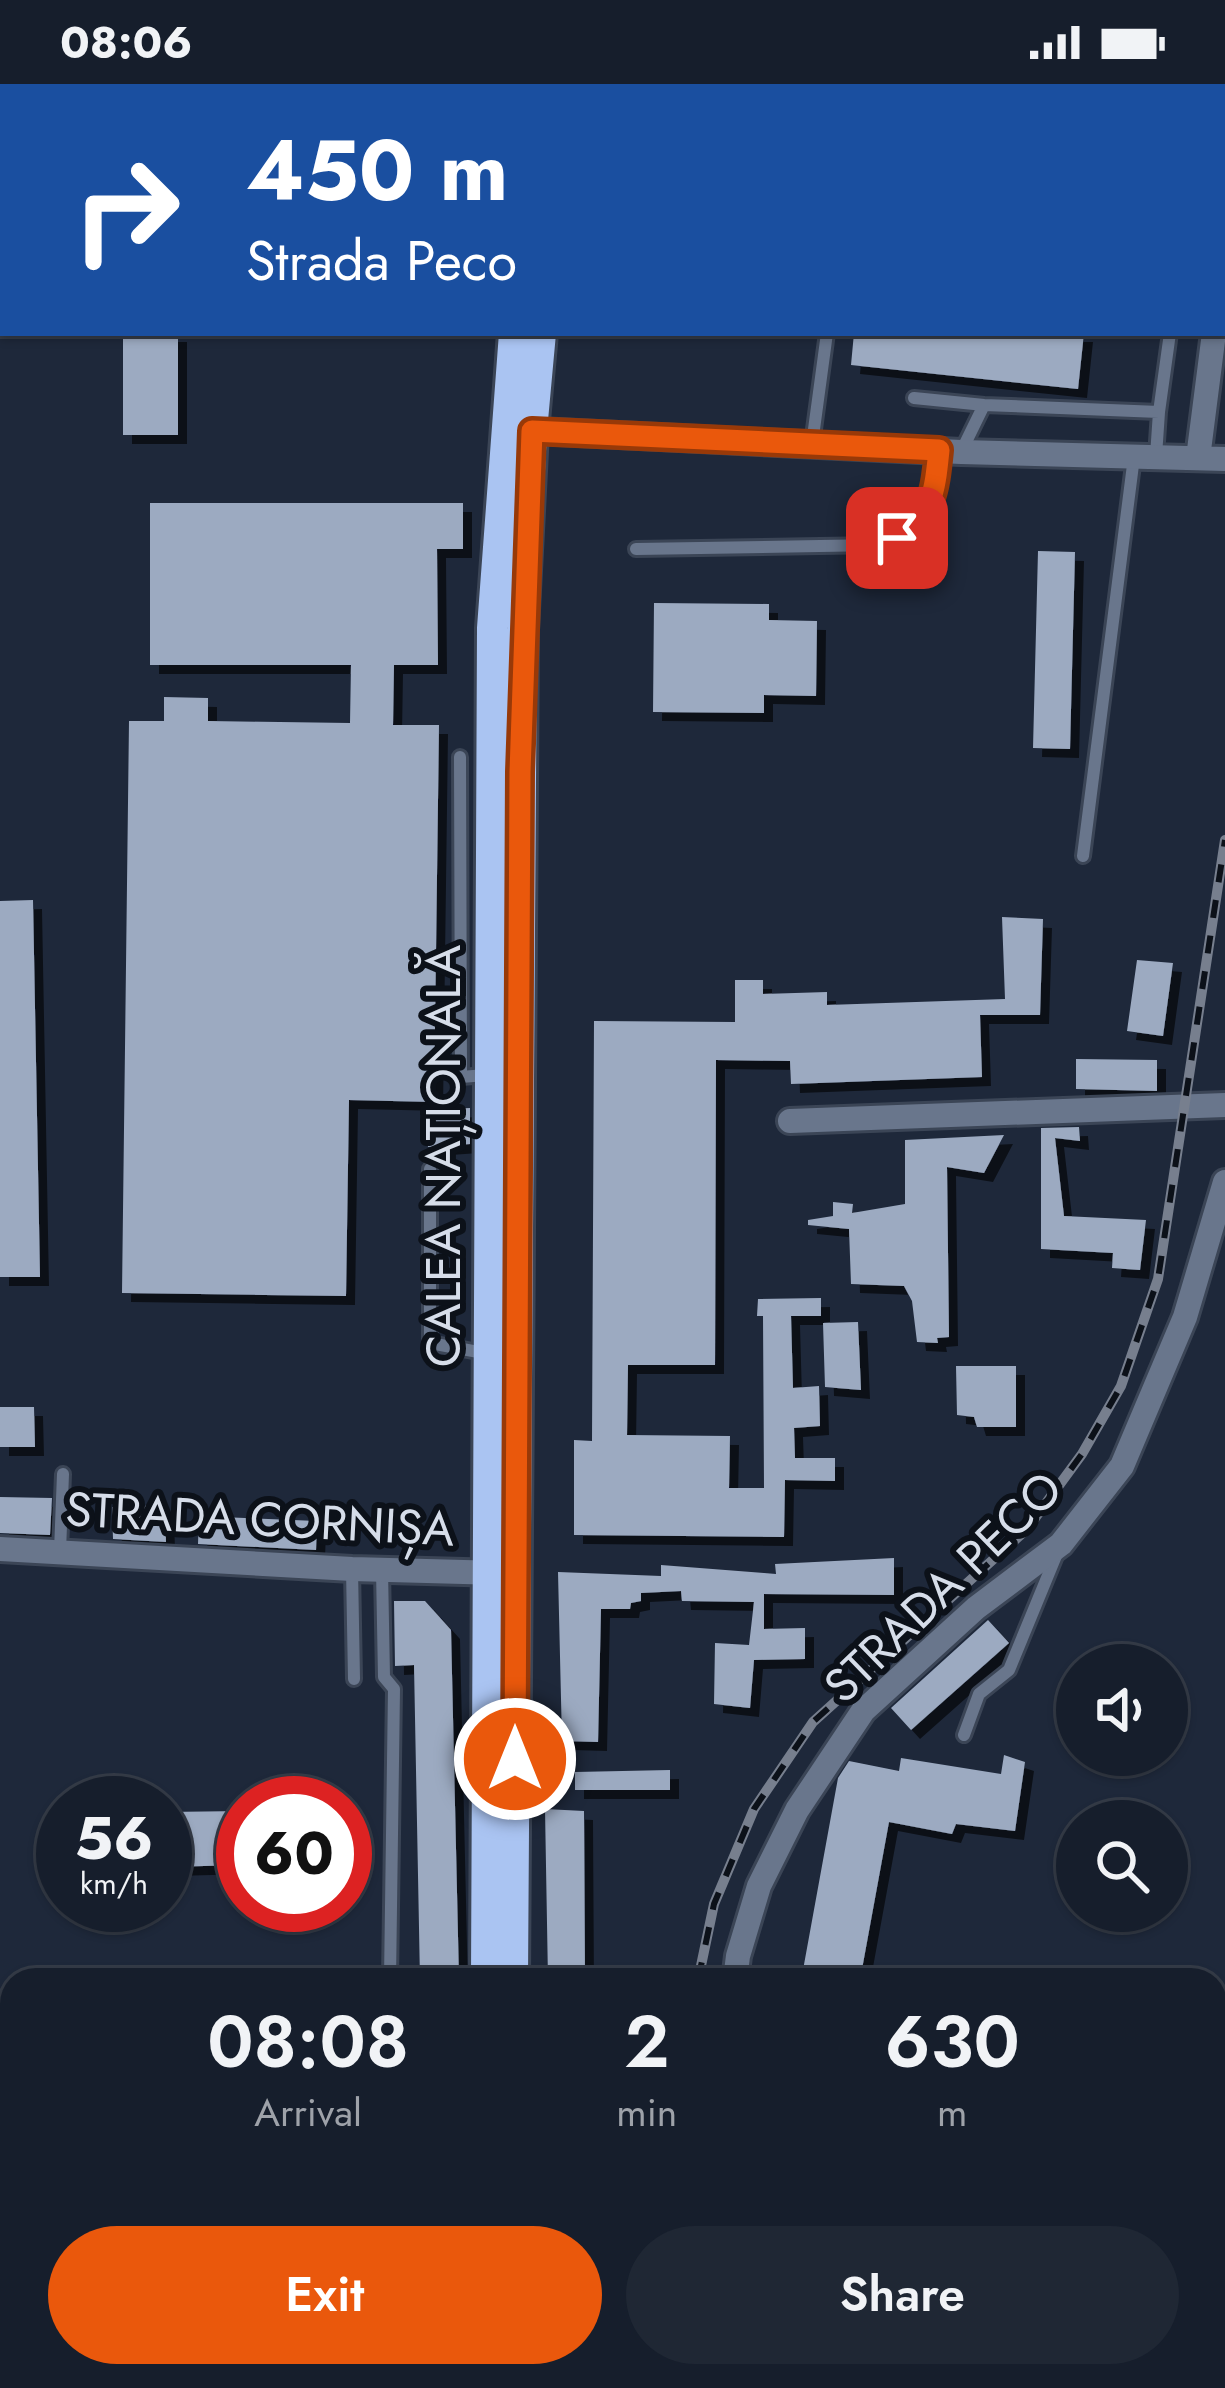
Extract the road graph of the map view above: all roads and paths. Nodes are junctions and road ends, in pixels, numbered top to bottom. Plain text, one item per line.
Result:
1 (514, 336) edge
2 (541, 336) edge
3 (826, 336) edge
4 (1170, 336) edge
5 (1214, 336) edge
6 (914, 398) dead end
7 (984, 405) junction
8 (1160, 412) junction
9 (518, 430) junction
10 (812, 444) junction
11 (950, 451) junction
12 (1145, 456) junction
13 (1198, 458) junction
14 (1225, 459) edge
15 (636, 549) dead end
16 (460, 757) dead end
17 (1083, 856) dead end
18 (487, 1075) junction
19 (1225, 1105) edge
20 (790, 1121) dead end
21 (430, 1169) dead end
22 (1225, 1182) edge
23 (489, 1354) junction
24 (63, 1474) dead end
25 (1061, 1544) junction
26 (0, 1549) edge
27 (60, 1551) junction
28 (352, 1569) junction
29 (382, 1570) junction
30 (501, 1573) junction
31 (354, 1678) dead end
32 (964, 1735) dead end
33 (390, 1968) edge
34 (486, 1968) edge
35 (513, 1968) edge
36 (736, 1968) edge

1 - 9 main road, CALEA NAȚIONALĂ
2 - 9 main road, CALEA NAȚIONALĂ
3 - 10 lane
4 - 8 lane
5 - 13 street
6 - 7 lane
7 - 8 lane
7 - 11 lane
8 - 12 lane
9 - 10 street
9 - 18 main road, CALEA NAȚIONALĂ
9 - 30 main road, CALEA NAȚIONALĂ
10 - 11 street
11 - 12 street
11 - 15 lane
12 - 13 street
12 - 17 lane
13 - 14 street
16 - 18 lane
18 - 23 main road, CALEA NAȚIONALĂ
19 - 20 street
21 - 23 lane
22 - 25 street, STRADA PECO
23 - 30 main road, CALEA NAȚIONALĂ
24 - 27 lane
25 - 32 lane
25 - 36 street, STRADA PECO
26 - 27 street, STRADA CORNIȘA
27 - 28 street, STRADA CORNIȘA
28 - 29 street, STRADA CORNIȘA
28 - 31 lane
29 - 30 street, STRADA CORNIȘA
29 - 33 lane
30 - 34 main road, CALEA NAȚIONALĂ
30 - 35 main road, CALEA NAȚIONALĂ

